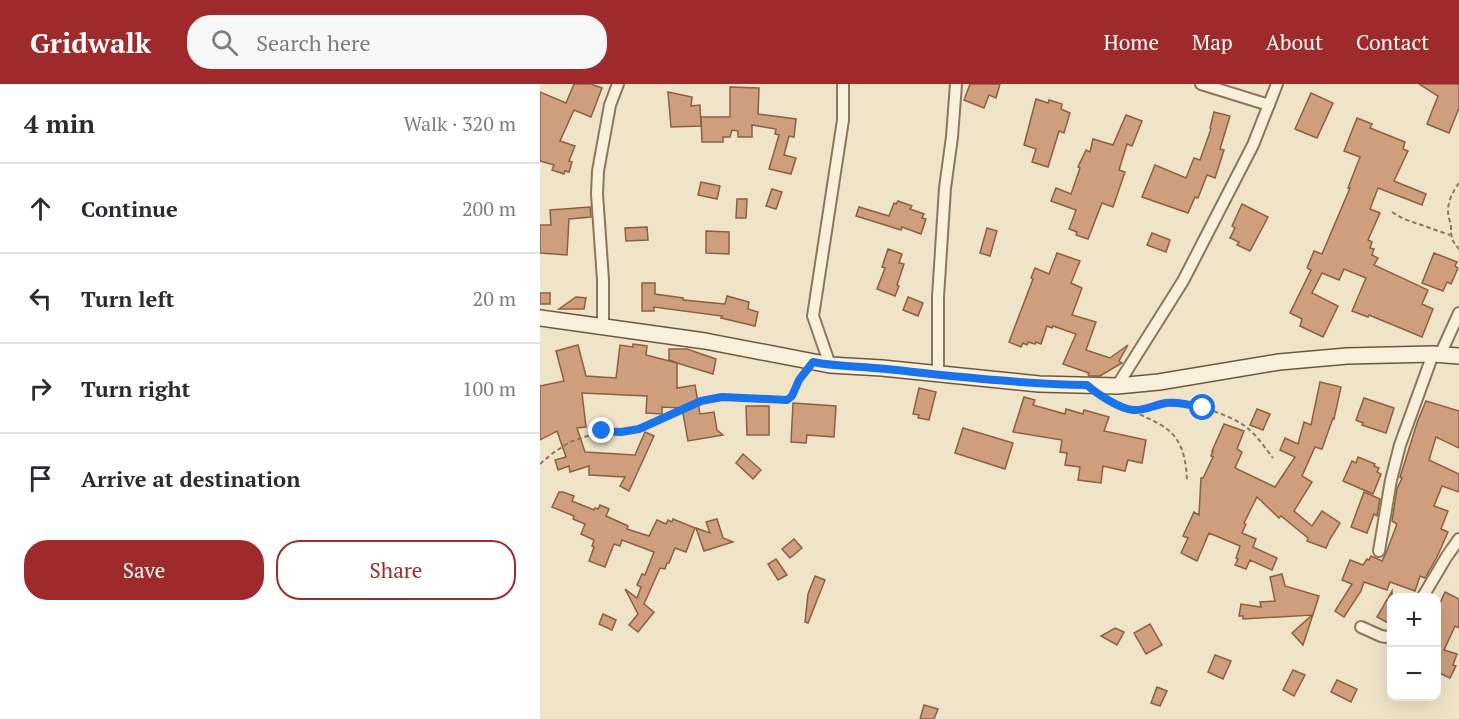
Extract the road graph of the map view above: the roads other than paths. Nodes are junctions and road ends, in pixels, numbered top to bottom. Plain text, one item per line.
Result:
1 (618, 84) edge
2 (843, 84) edge
3 (956, 84) edge
4 (1201, 84) edge
5 (1277, 84) edge
6 (1269, 105) junction
7 (1459, 313) edge
8 (540, 318) edge
9 (603, 327) junction
10 (1437, 354) junction
11 (1459, 356) edge
12 (830, 365) junction
13 (938, 375) junction
14 (1117, 386) junction
15 (1459, 539) edge
16 (1379, 551) dead end
17 (1424, 593) edge
18 (1360, 627) dead end
19 (1387, 637) edge

1 - 9 street
2 - 12 street
3 - 13 street
4 - 6 street
5 - 6 street
6 - 14 street
7 - 10 street
8 - 9 street
9 - 12 street
10 - 11 street
10 - 14 street
10 - 16 street
12 - 13 street
13 - 14 street
15 - 17 street
18 - 19 street

